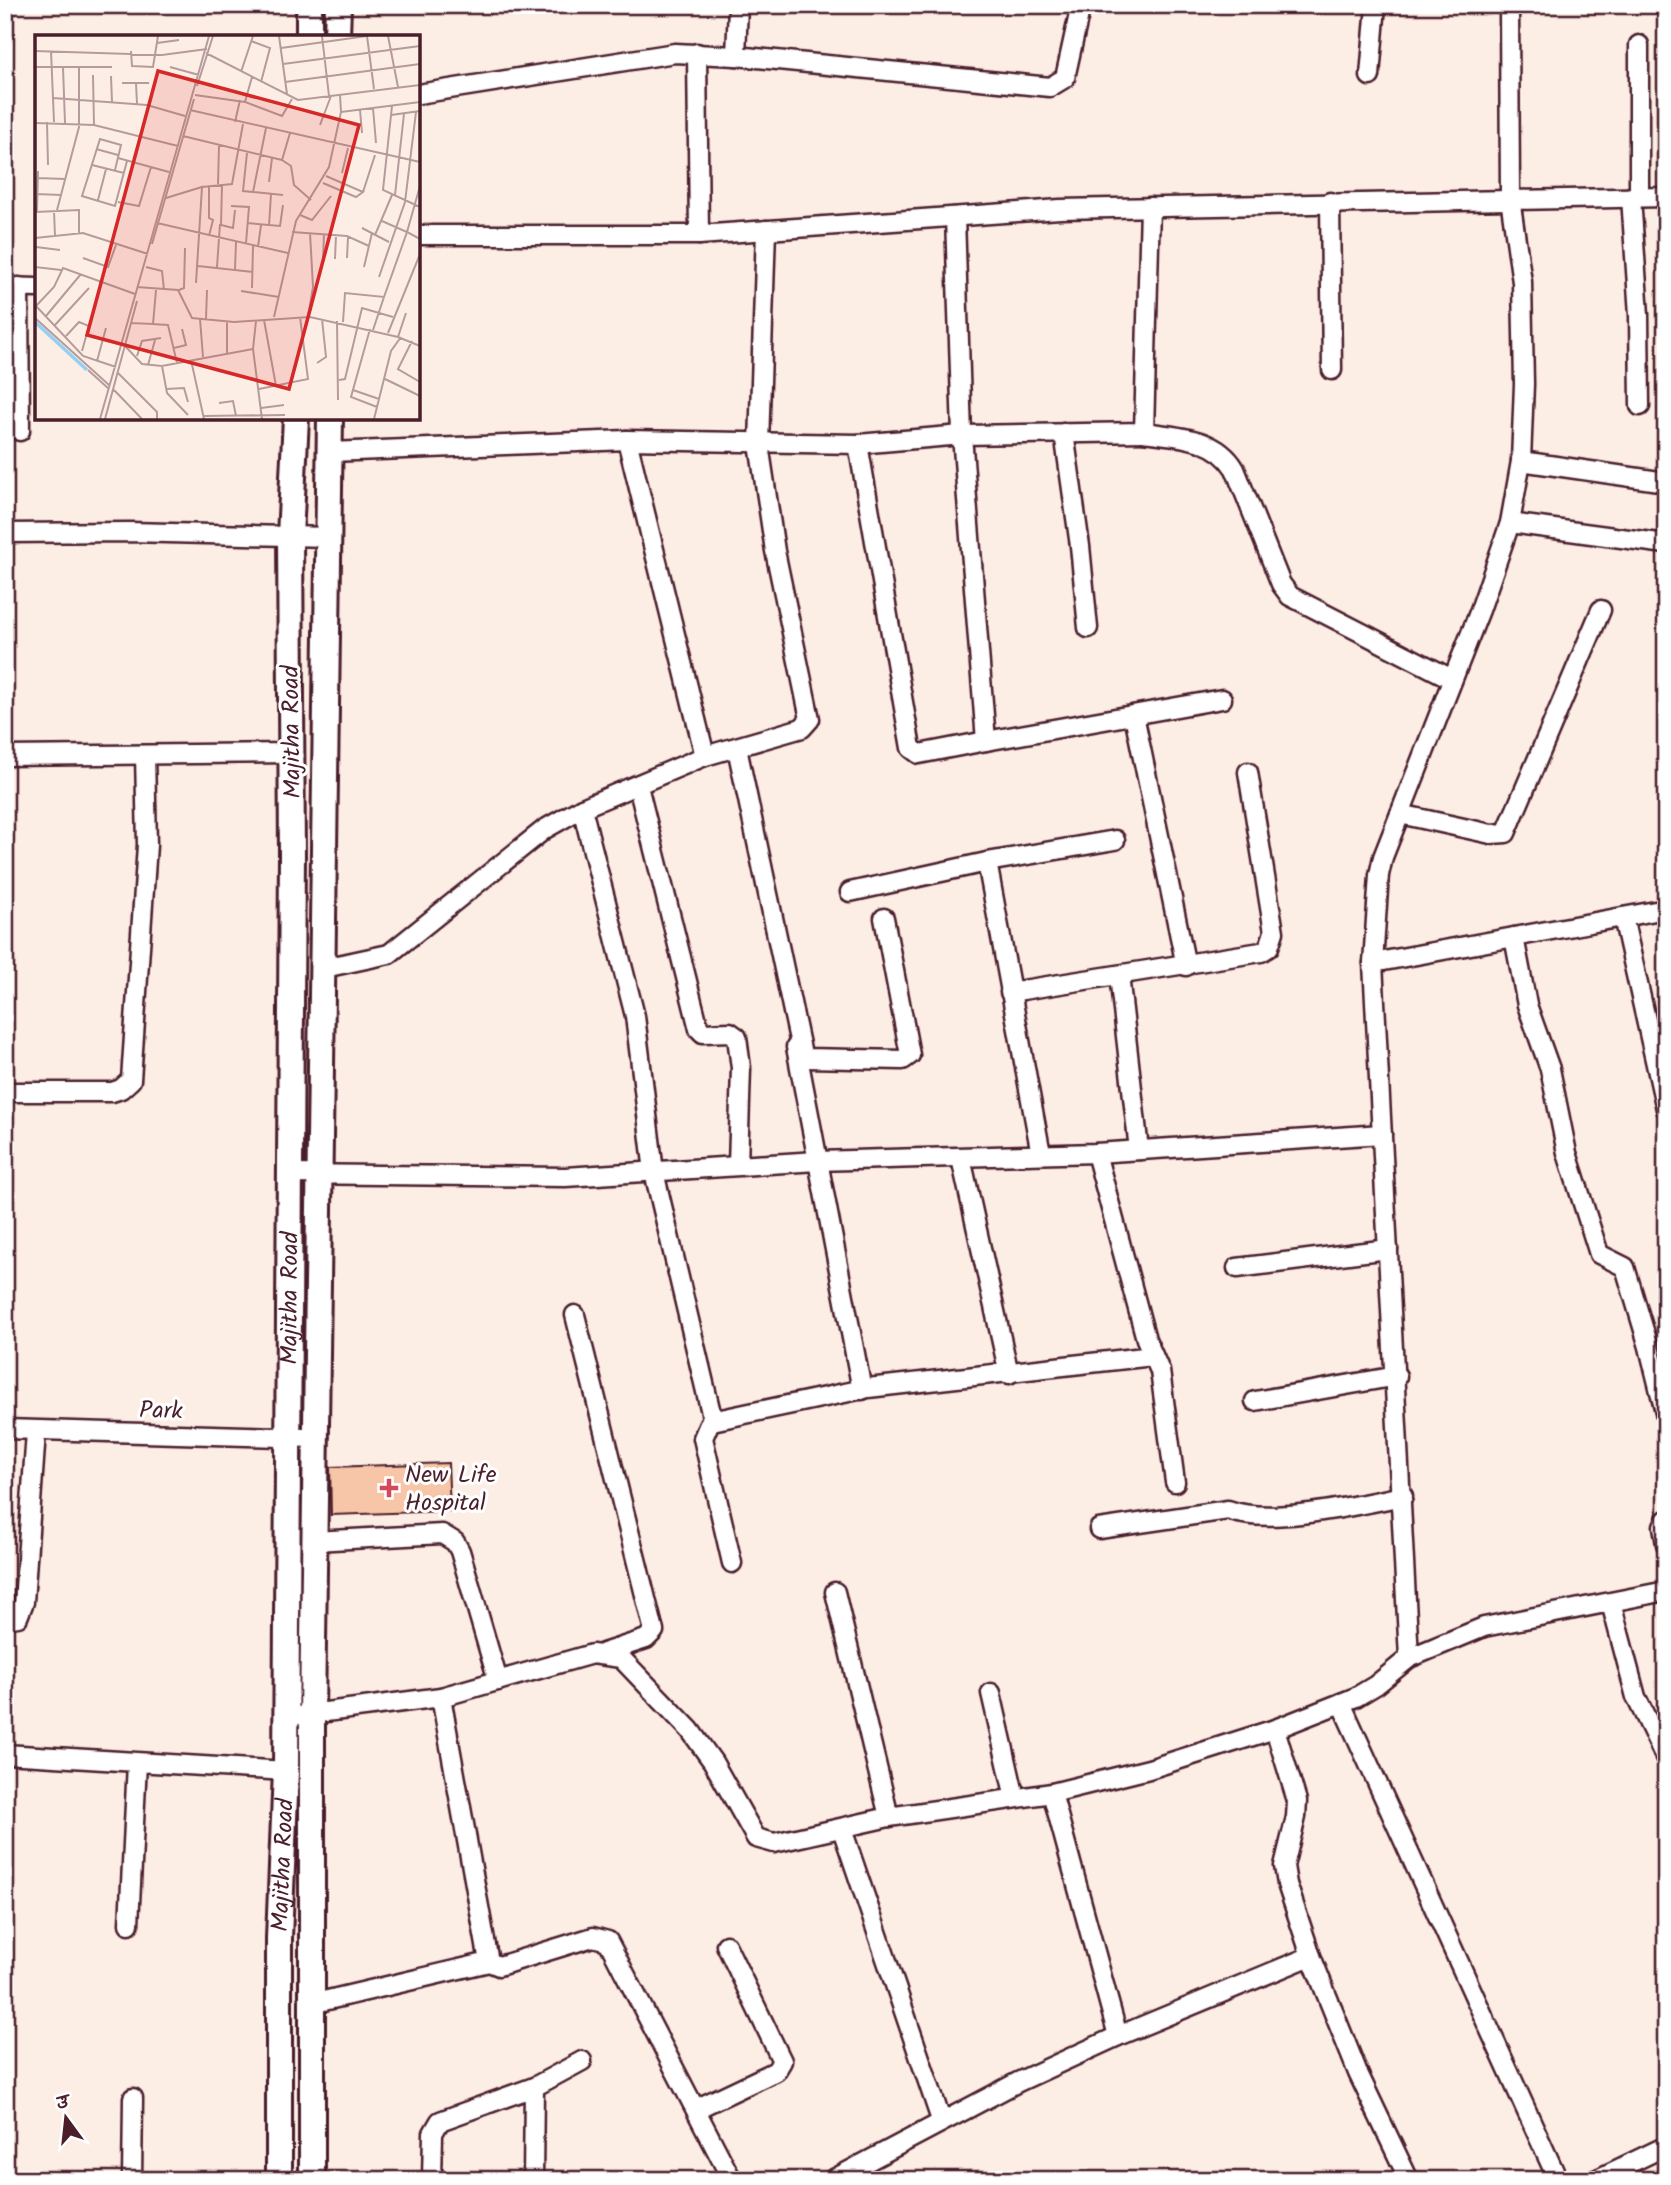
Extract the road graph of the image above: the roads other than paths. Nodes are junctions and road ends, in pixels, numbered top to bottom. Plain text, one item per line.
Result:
1 (310, 5) edge
2 (338, 5) edge
3 (738, 5) edge
4 (1081, 5) edge
5 (1376, 5) edge
6 (1509, 5) edge
7 (309, 35) edge
8 (337, 35) edge
9 (1639, 45) dead end
10 (696, 53) junction
11 (736, 56) junction
12 (1370, 76) dead end
13 (420, 94) edge
14 (1635, 197) junction
15 (1666, 197) edge
16 (1510, 198) junction
17 (1330, 202) junction
18 (1150, 207) junction
19 (955, 217) junction
20 (766, 230) junction
21 (420, 234) edge
22 (699, 234) junction
23 (20, 287) edge
24 (1332, 370) dead end
25 (1640, 407) dead end
26 (296, 420) edge
27 (330, 420) edge
28 (20, 431) dead end
29 (1143, 432) junction
30 (1064, 433) junction
31 (962, 435) junction
32 (627, 440) junction
33 (758, 444) junction
34 (858, 444) junction
35 (330, 452) junction
36 (1521, 461) junction
37 (1666, 482) edge
38 (1510, 523) junction
39 (5, 533) edge
40 (290, 536) junction
41 (329, 537) junction
42 (1666, 544) edge
43 (1601, 610) dead end
44 (1088, 628) dead end
45 (1452, 679) junction
46 (1223, 699) dead end
47 (1134, 715) junction
48 (986, 741) junction
49 (737, 748) junction
50 (293, 753) junction
51 (145, 755) junction
52 (5, 756) edge
53 (705, 756) junction
54 (1248, 772) dead end
55 (638, 786) junction
56 (582, 808) junction
57 (1400, 814) junction
58 (1115, 840) dead end
59 (757, 841) junction
60 (987, 862) junction
61 (850, 892) dead end
62 (1666, 909) edge
63 (1623, 917) junction
64 (884, 918) dead end
65 (1514, 937) junction
66 (1373, 963) junction
67 (1186, 966) junction
68 (324, 968) junction
69 (1119, 975) junction
70 (1010, 992) junction
71 (5, 1092) edge
72 (1666, 1109) edge
73 (1382, 1134) junction
74 (1139, 1150) junction
75 (1096, 1153) junction
76 (1041, 1154) junction
77 (961, 1158) junction
78 (817, 1161) junction
79 (738, 1165) junction
80 (654, 1171) junction
81 (289, 1174) junction
82 (320, 1176) junction
83 (1388, 1249) junction
84 (1237, 1268) dead end
85 (575, 1315) dead end
86 (1153, 1356) junction
87 (1009, 1374) junction
88 (1397, 1376) junction
89 (862, 1390) junction
90 (1255, 1401) dead end
91 (1666, 1416) edge
92 (712, 1421) junction
93 (5, 1430) edge
94 (36, 1432) junction
95 (288, 1437) junction
96 (316, 1438) junction
97 (1175, 1482) dead end
98 (1403, 1496) junction
99 (1666, 1520) edge
100 (1099, 1529) dead end
101 (314, 1541) junction
102 (1666, 1544) edge
103 (732, 1563) dead end
104 (1666, 1591) edge
105 (835, 1592) dead end
106 (1611, 1603) junction
107 (5, 1619) edge
108 (603, 1653) junction
109 (1409, 1658) junction
110 (498, 1681) junction
111 (991, 1693) dead end
112 (441, 1697) junction
113 (1340, 1703) junction
114 (312, 1714) junction
115 (286, 1718) junction
116 (1275, 1729) junction
117 (5, 1754) edge
118 (1666, 1759) edge
119 (138, 1763) junction
120 (286, 1771) junction
121 (1052, 1793) junction
122 (1015, 1798) junction
123 (889, 1817) junction
124 (842, 1829) junction
125 (129, 1924) dead end
126 (279, 1932) junction
127 (310, 1934) junction
128 (726, 1945) dead end
129 (1311, 1956) junction
130 (489, 1962) junction
131 (311, 2004) junction
132 (1118, 2036) junction
133 (582, 2061) dead end
134 (534, 2087) junction
135 (134, 2098) dead end
136 (696, 2109) junction
137 (941, 2120) junction
138 (1666, 2146) edge
139 (857, 2174) edge
140 (132, 2180) edge
141 (279, 2180) edge
142 (312, 2180) edge
143 (432, 2180) edge
144 (533, 2180) edge
145 (732, 2180) edge
146 (832, 2180) edge
147 (1409, 2180) edge
148 (1558, 2180) edge
149 (1595, 2180) edge

1 - 7 main road
2 - 8 main road
3 - 11 street
4 - 11 street
5 - 12 street
6 - 16 street
9 - 14 street
10 - 11 street
10 - 13 street
10 - 22 street
14 - 15 street
14 - 16 street
14 - 25 street
16 - 17 street
16 - 36 street
17 - 18 street
17 - 24 street
18 - 19 street
18 - 29 street
19 - 20 street
19 - 31 street
20 - 22 street
20 - 33 street
21 - 22 street
23 - 28 street
26 - 40 main road, Majitha Road
27 - 35 main road, Majitha Road
29 - 30 street
29 - 45 street
30 - 31 street
30 - 44 street
31 - 34 street
31 - 48 street
32 - 33 street
32 - 35 street
32 - 53 street
33 - 34 street
33 - 49 street
34 - 48 street
35 - 41 main road, Majitha Road
36 - 37 street
36 - 38 street
38 - 42 street
38 - 45 street
39 - 40 street
40 - 41 street
40 - 50 main road, Majitha Road
41 - 68 main road, Majitha Road
43 - 57 street
45 - 57 street
46 - 47 street
47 - 48 street
47 - 67 street
49 - 53 street
49 - 59 street
50 - 51 street
50 - 81 main road, Majitha Road
51 - 52 street
51 - 71 street
53 - 55 street
54 - 67 street
55 - 56 street
55 - 79 street
56 - 68 street
56 - 80 street
57 - 66 street
58 - 60 street
59 - 64 street
59 - 78 street
60 - 61 street
60 - 70 street
62 - 63 street
63 - 65 street
63 - 72 street
65 - 66 street
65 - 91 street
66 - 73 street
67 - 69 street
68 - 82 main road, Majitha Road
69 - 70 street
69 - 74 street
70 - 76 street
73 - 74 street
73 - 83 street
74 - 75 street
75 - 76 street
75 - 86 street
76 - 77 street
77 - 78 street
77 - 87 street
78 - 79 street
78 - 89 street
79 - 80 street
80 - 82 street
80 - 92 street
81 - 82 street
81 - 95 main road, Majitha Road
82 - 96 main road, Majitha Road
83 - 84 street
83 - 88 street
85 - 108 street
86 - 87 street
86 - 97 street
87 - 89 street
88 - 90 street
88 - 98 street
89 - 92 street
92 - 103 street
93 - 94 street, Park
94 - 95 street, Park
94 - 107 street
95 - 96 street, Park
95 - 115 main road, Majitha Road
96 - 101 main road, Majitha Road
98 - 100 street
98 - 109 street
99 - 102 street
101 - 110 street
101 - 114 main road, Majitha Road
104 - 106 street
105 - 123 street
106 - 109 street
106 - 118 street
108 - 110 street
108 - 124 street
109 - 113 street
110 - 112 street
111 - 122 street
112 - 114 street
112 - 130 street
113 - 116 street
113 - 148 street
114 - 115 street
114 - 127 main road, Majitha Road
115 - 120 main road, Majitha Road
116 - 121 street
116 - 129 street
117 - 119 street
119 - 120 street
119 - 125 street
120 - 126 main road, Majitha Road
121 - 122 street
121 - 132 street
122 - 123 street
123 - 124 street
124 - 137 street
126 - 127 main road
126 - 141 main road, Majitha Road
127 - 131 main road, Majitha Road
128 - 136 street
129 - 132 street
129 - 147 street
130 - 131 street
130 - 136 street
131 - 142 main road, Majitha Road
132 - 137 street
133 - 134 street
134 - 143 street
134 - 144 street
135 - 140 street
136 - 145 street
137 - 139 street
138 - 149 street
139 - 146 street

